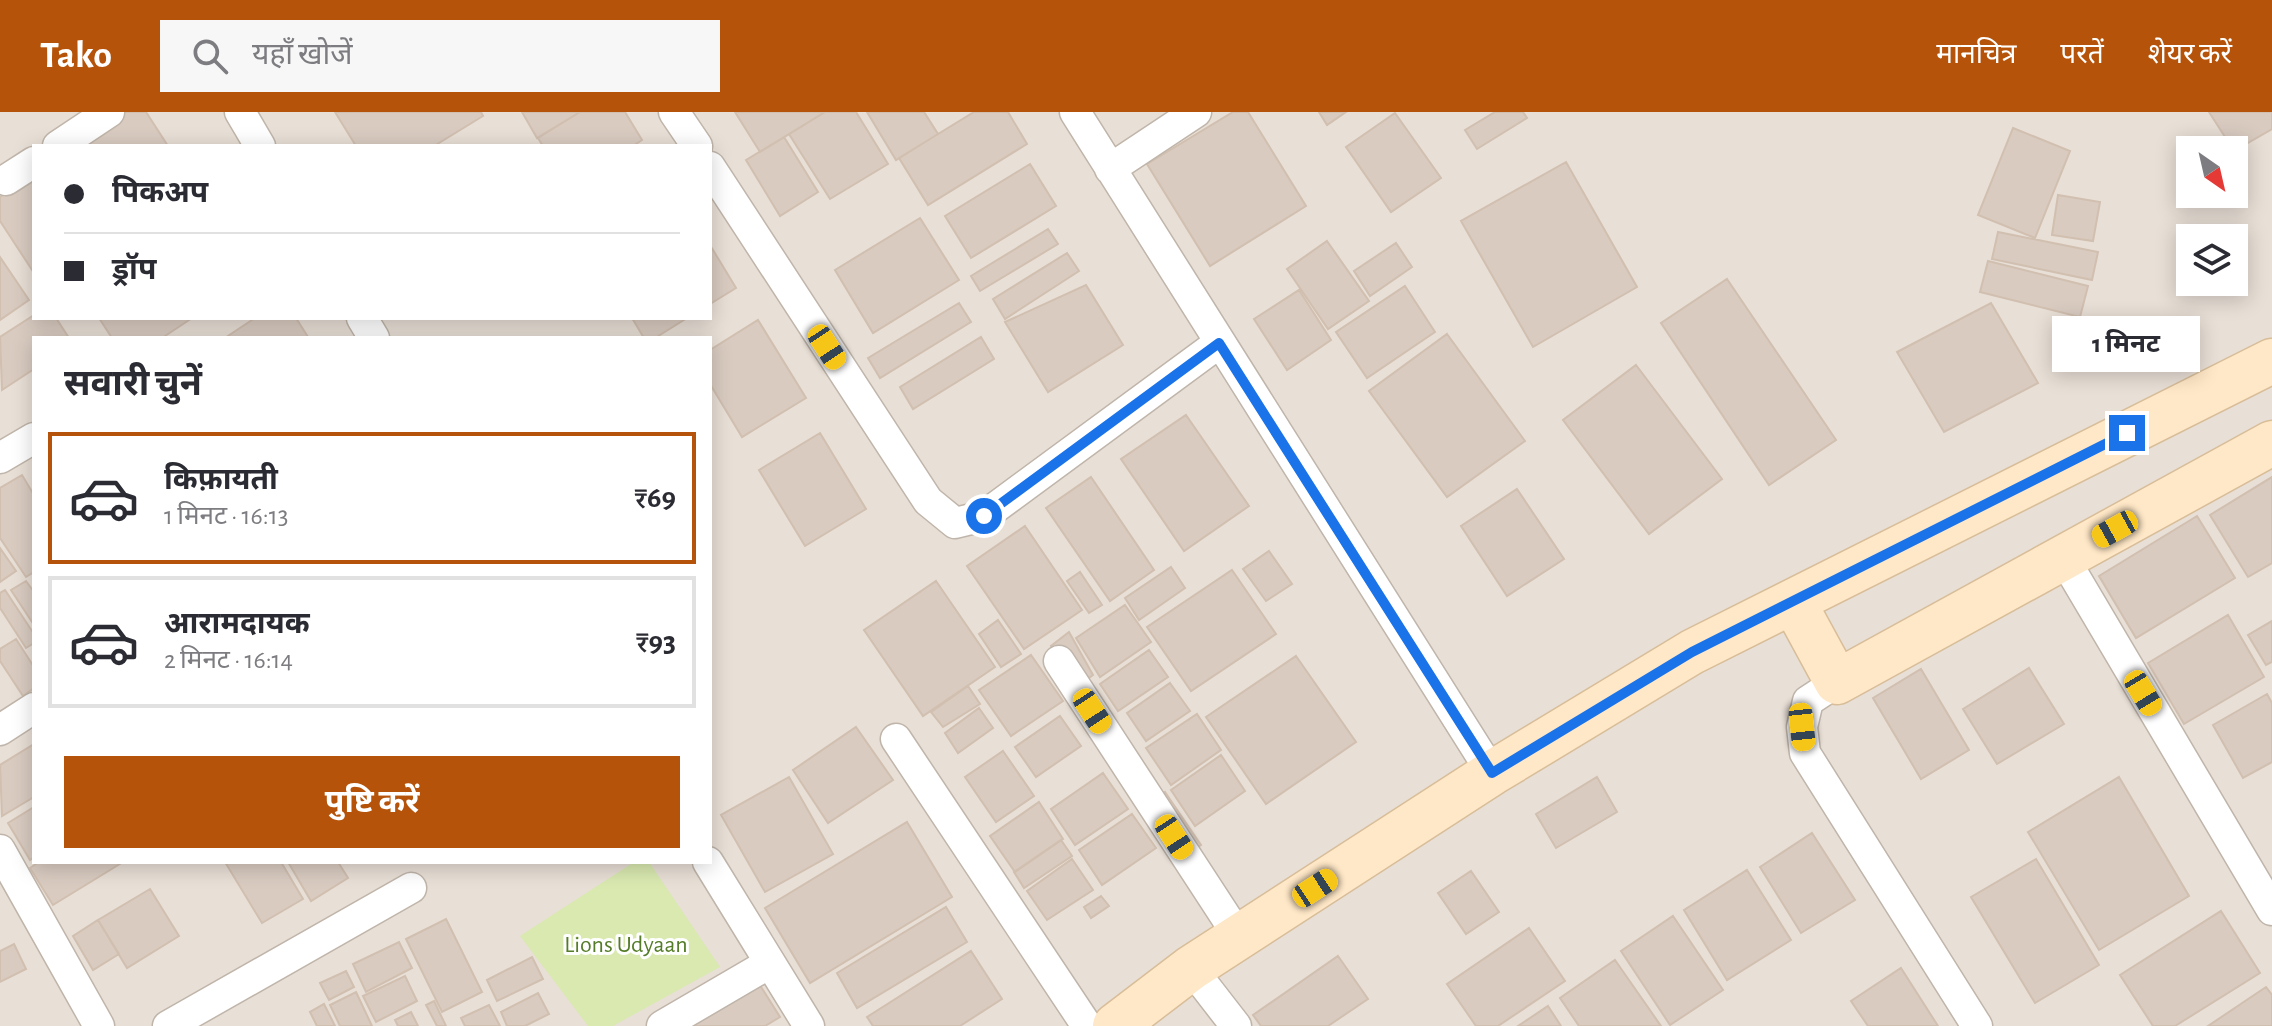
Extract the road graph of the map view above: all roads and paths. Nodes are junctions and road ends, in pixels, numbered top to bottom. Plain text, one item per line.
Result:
1 (109, 112) edge
2 (240, 112) edge
3 (674, 112) edge
4 (1075, 112) edge
5 (1196, 112) edge
6 (61, 144) edge
7 (259, 144) edge
8 (696, 144) edge
9 (32, 163) edge
10 (1110, 169) junction
11 (712, 170) edge
12 (6, 180) dead end
13 (1219, 343) junction
14 (2272, 361) edge
15 (32, 439) edge
16 (2272, 443) edge
17 (1, 457) edge
18 (2063, 557) junction
19 (1794, 603) junction
20 (1059, 661) dead end
21 (1837, 682) junction
22 (32, 709) edge
23 (0, 730) edge
24 (896, 739) dead end
25 (1492, 773) junction
26 (0, 850) edge
27 (709, 864) edge
28 (411, 888) dead end
29 (2272, 910) edge
30 (1239, 937) junction
31 (770, 963) junction
32 (1191, 968) junction
33 (99, 1026) edge
34 (168, 1026) edge
35 (662, 1026) edge
36 (809, 1026) edge
37 (1087, 1026) edge
38 (1115, 1026) edge
39 (1236, 1026) edge
40 (1977, 1026) edge

1 - 6 street
2 - 7 street
3 - 8 street
4 - 10 street
5 - 10 street
9 - 12 street
10 - 13 street
11 - 13 street
13 - 25 street
14 - 19 street
15 - 17 street
16 - 18 street
18 - 21 street
18 - 29 street
19 - 21 street
19 - 25 street
20 - 30 street
21 - 40 street
22 - 23 street
24 - 37 street
25 - 30 street
26 - 33 street
27 - 31 street
28 - 34 street
30 - 32 street
31 - 35 street
31 - 36 street
32 - 38 street
32 - 39 street

